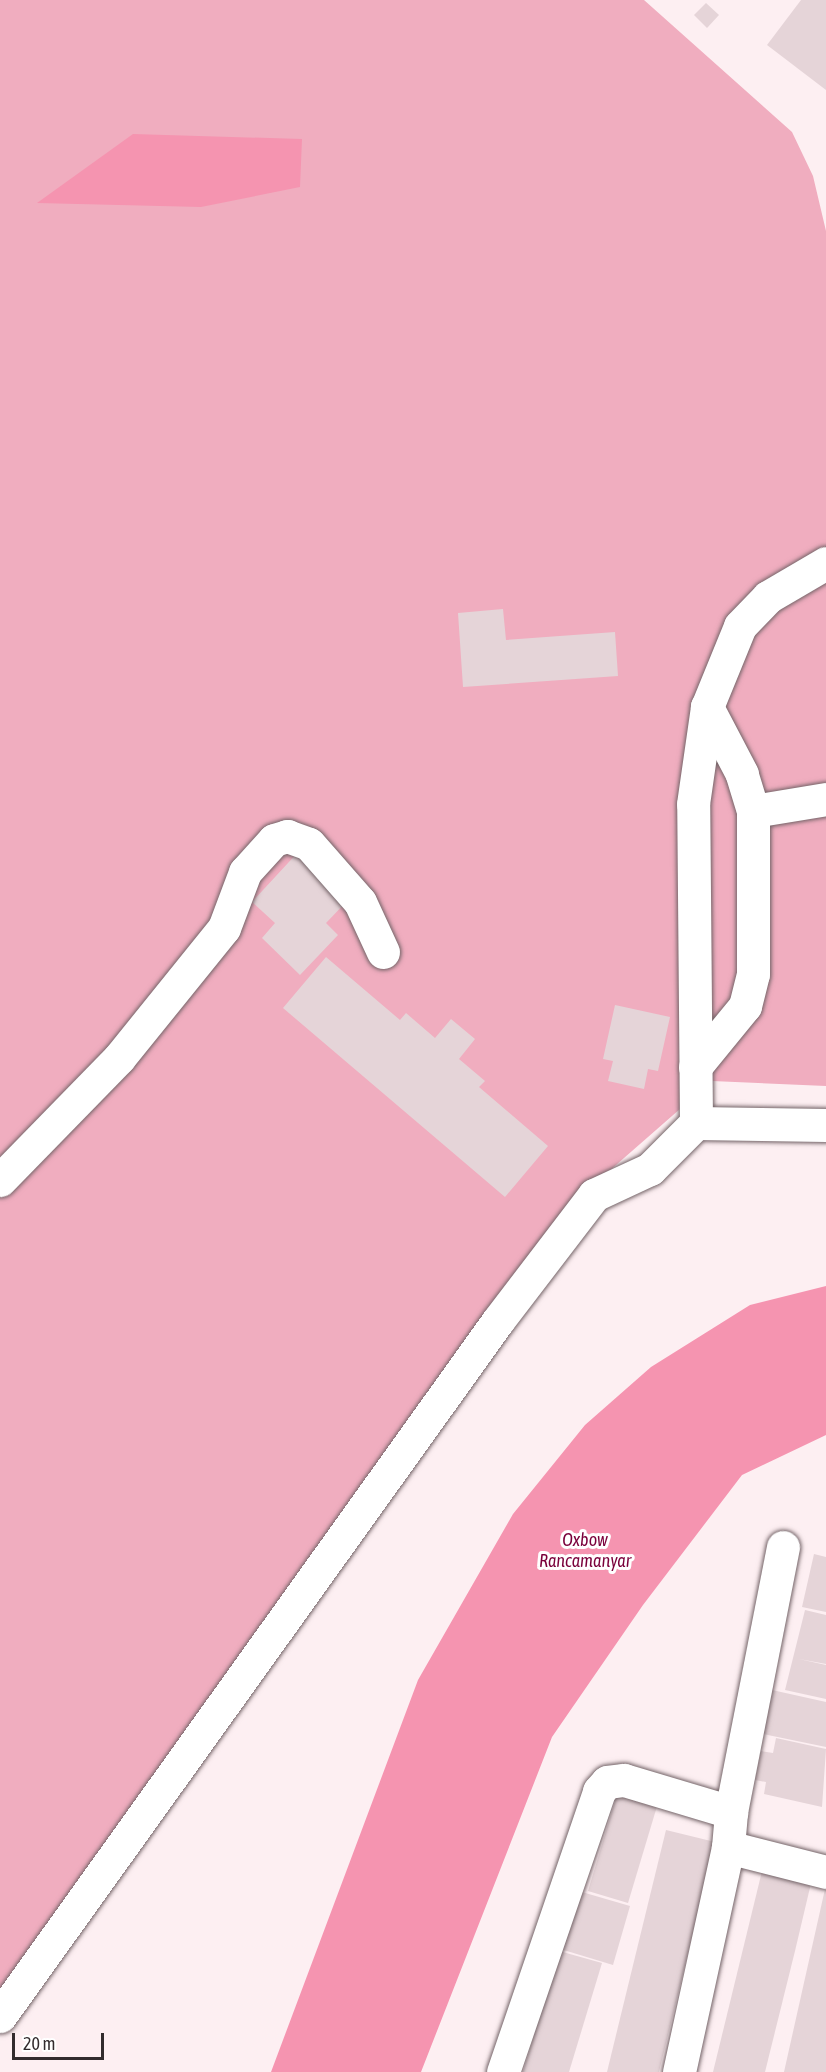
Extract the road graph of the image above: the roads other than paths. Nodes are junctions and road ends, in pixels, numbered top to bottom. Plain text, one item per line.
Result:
1 (826, 563) edge
2 (707, 707) junction
3 (826, 799) edge
4 (753, 811) junction
5 (383, 952) dead end
6 (695, 1067) junction
7 (696, 1123) junction
8 (826, 1125) edge
9 (0, 1180) edge
10 (783, 1547) dead end
11 (731, 1812) junction
12 (728, 1847) junction
13 (826, 1872) edge
14 (0, 2016) edge
15 (503, 2072) edge
16 (679, 2072) edge

1 - 2 street
2 - 4 street
2 - 6 street
3 - 4 street
4 - 6 street
5 - 9 street
6 - 7 street
7 - 8 street
7 - 14 street
10 - 11 street
11 - 12 street
11 - 15 street
12 - 13 street
12 - 16 street

